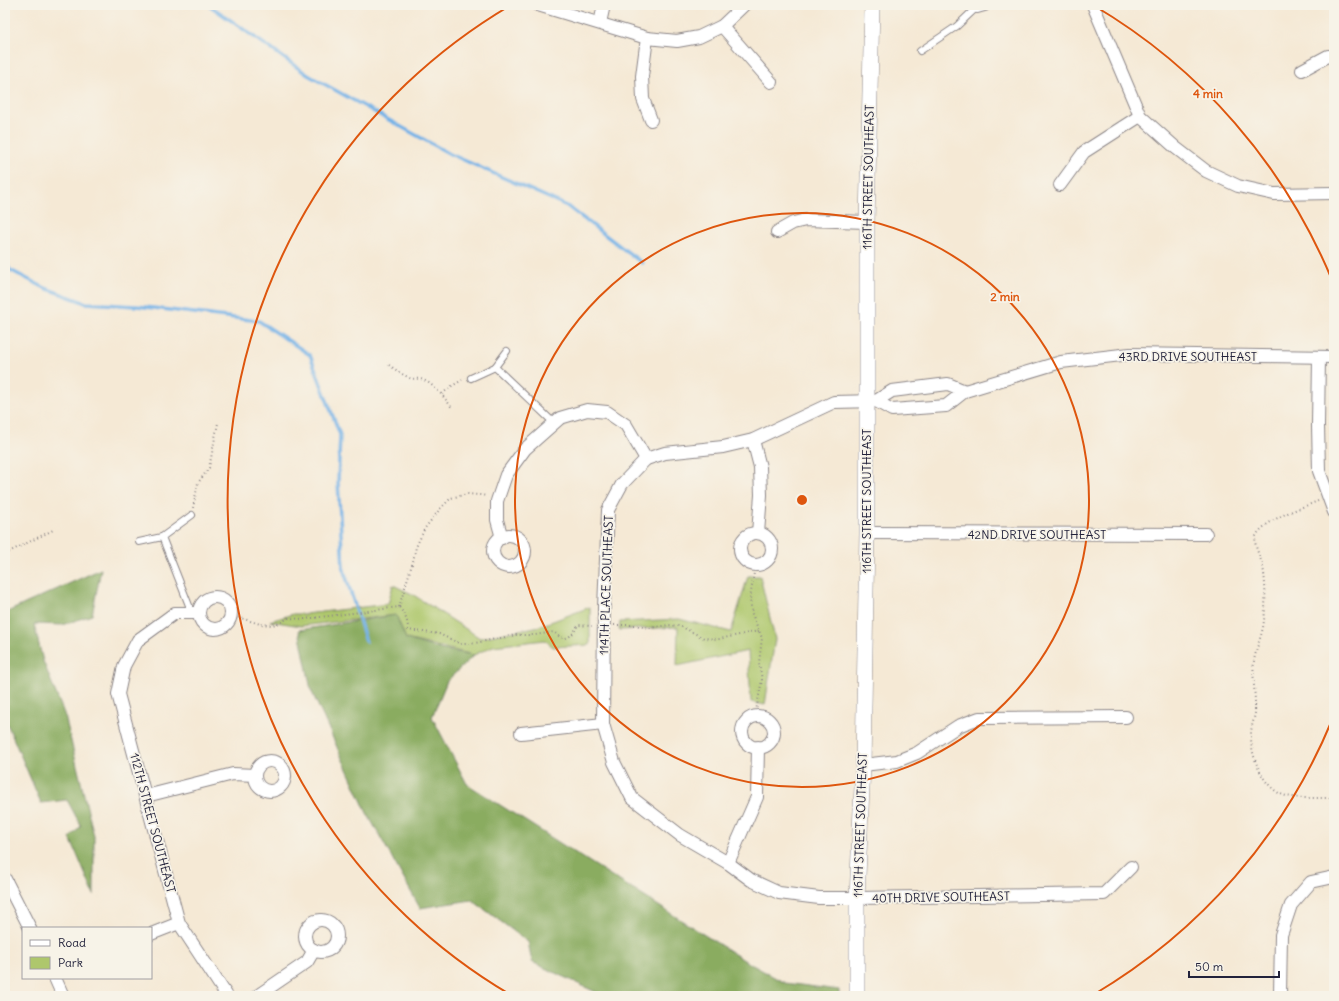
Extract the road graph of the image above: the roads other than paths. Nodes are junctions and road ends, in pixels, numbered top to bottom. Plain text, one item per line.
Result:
1 (538, 5) edge
2 (604, 5) edge
3 (744, 5) edge
4 (1093, 5) edge
5 (870, 6) edge
6 (980, 6) edge
7 (600, 23) junction
8 (722, 26) junction
9 (647, 38) junction
10 (920, 51) dead end
11 (1334, 56) edge
12 (1302, 70) dead end
13 (770, 82) dead end
14 (1140, 116) junction
15 (651, 120) dead end
16 (1060, 185) dead end
17 (1334, 193) edge
18 (867, 222) junction
19 (777, 232) dead end
20 (506, 351) dead end
21 (1319, 357) junction
22 (1334, 357) edge
23 (494, 367) junction
24 (471, 378) road end
25 (965, 391) junction
26 (871, 401) junction
27 (554, 423) junction
28 (753, 440) junction
29 (646, 459) junction
30 (1334, 512) edge
31 (192, 515) road end
32 (758, 533) junction
33 (867, 534) junction
34 (1206, 534) dead end
35 (162, 537) junction
36 (502, 538) dead end
37 (139, 542) dead end
38 (195, 613) junction
39 (1126, 717) dead end
40 (603, 724) junction
41 (521, 733) dead end
42 (758, 747) junction
43 (863, 765) junction
44 (255, 775) dead end
45 (146, 796) junction
46 (728, 863) junction
47 (1131, 867) dead end
48 (1334, 877) edge
49 (5, 879) edge
50 (858, 898) junction
51 (179, 923) junction
52 (29, 927) edge
53 (152, 934) edge
54 (314, 950) dead end
55 (55, 979) edge
56 (63, 996) edge
57 (227, 996) edge
58 (257, 996) edge
59 (856, 996) edge
60 (1280, 996) edge

1 - 7 street
2 - 7 street
3 - 8 street
4 - 14 street
5 - 18 street, 116TH STREET SOUTHEAST
6 - 10 lane
7 - 9 street
8 - 9 street
8 - 13 street
9 - 15 street
11 - 12 street
14 - 16 street
14 - 17 street
18 - 19 street
18 - 26 street, 116TH STREET SOUTHEAST
20 - 23 lane
21 - 22 street, 43RD DRIVE SOUTHEAST
21 - 25 street, 43RD DRIVE SOUTHEAST
21 - 30 street
23 - 24 lane
23 - 27 lane
25 - 26 street
25 - 26 street, 43RD DRIVE SOUTHEAST
26 - 28 street, 43RD DRIVE SOUTHEAST
26 - 33 street, 116TH STREET SOUTHEAST
27 - 29 street
27 - 36 street
28 - 29 street, 43RD DRIVE SOUTHEAST
28 - 32 street
29 - 40 street, 114TH PLACE SOUTHEAST
31 - 35 lane
32 - 32 street
33 - 34 street, 42ND DRIVE SOUTHEAST
33 - 43 street, 116TH STREET SOUTHEAST
35 - 37 lane
35 - 38 lane
38 - 38 street
38 - 45 street, 112TH STREET SOUTHEAST
39 - 43 street
40 - 41 street
40 - 46 street, 40TH DRIVE SOUTHEAST
42 - 42 street
42 - 46 street
43 - 50 street, 116TH STREET SOUTHEAST
44 - 45 street
45 - 51 street, 112TH STREET SOUTHEAST
46 - 50 street, 40TH DRIVE SOUTHEAST
47 - 50 street, 40TH DRIVE SOUTHEAST
48 - 60 street
49 - 52 street
50 - 59 street, 116TH STREET SOUTHEAST
51 - 53 street
51 - 57 street, 112TH STREET SOUTHEAST
54 - 58 street
55 - 56 street

